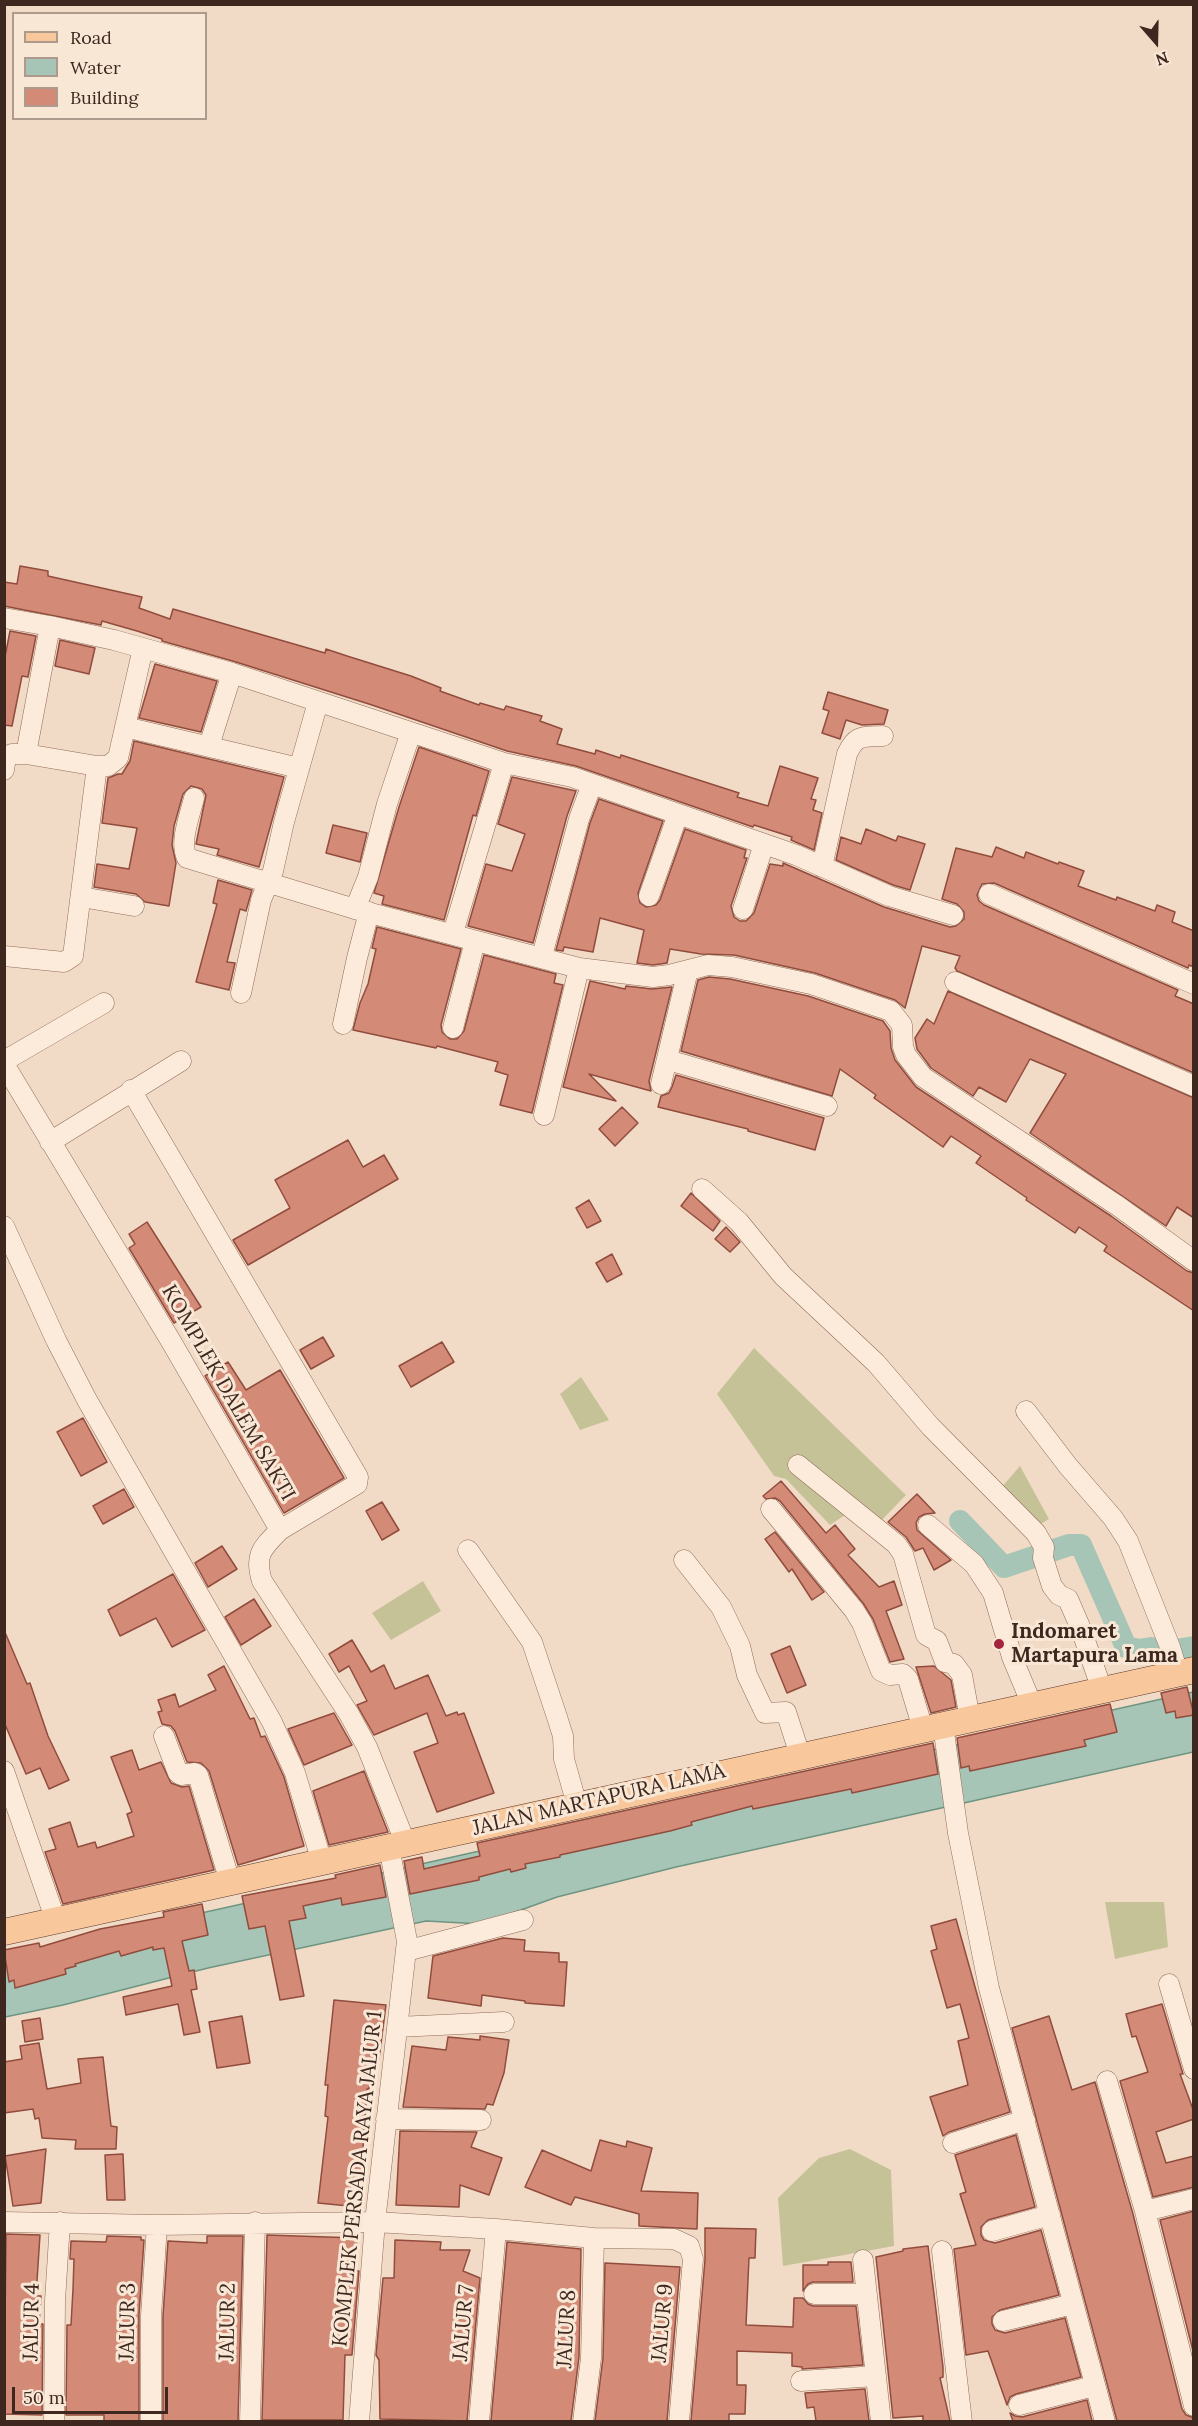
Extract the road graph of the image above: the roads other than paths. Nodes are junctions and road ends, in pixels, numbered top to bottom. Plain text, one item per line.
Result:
1 (4, 618) edge
2 (50, 626) junction
3 (143, 648) junction
4 (232, 673) junction
5 (318, 702) junction
6 (125, 727) junction
7 (411, 732) junction
8 (883, 736) dead end
9 (209, 746) junction
10 (26, 754) junction
11 (504, 763) junction
12 (97, 766) junction
13 (299, 768) junction
14 (4, 770) edge
15 (592, 784) junction
16 (194, 798) dead end
17 (678, 814) junction
18 (764, 844) junction
19 (822, 867) junction
20 (269, 881) junction
21 (989, 894) dead end
22 (649, 896) dead end
23 (81, 897) junction
24 (134, 906) dead end
25 (743, 909) dead end
26 (362, 910) junction
27 (953, 915) dead end
28 (453, 933) junction
29 (476, 940) junction
30 (4, 956) edge
31 (543, 957) junction
32 (579, 968) junction
33 (688, 970) junction
34 (955, 982) dead end
35 (1194, 984) edge
36 (241, 993) dead end
37 (104, 1003) dead end
38 (343, 1024) dead end
39 (453, 1028) dead end
40 (668, 1060) junction
41 (181, 1061) dead end
42 (4, 1063) edge
43 (661, 1084) dead end
44 (1194, 1086) edge
45 (131, 1090) junction
46 (827, 1106) dead end
47 (544, 1115) dead end
48 (50, 1142) junction
49 (702, 1189) dead end
50 (4, 1226) edge
51 (1194, 1261) edge
52 (1026, 1411) dead end
53 (798, 1465) dead end
54 (771, 1509) dead end
55 (928, 1525) dead end
56 (280, 1530) junction
57 (468, 1550) dead end
58 (684, 1560) dead end
59 (1179, 1662) edge
60 (1102, 1690) junction
61 (1032, 1705) junction
62 (970, 1719) junction
63 (937, 1731) junction
64 (164, 1736) dead end
65 (800, 1755) junction
66 (4, 1771) edge
67 (577, 1805) junction
68 (396, 1851) junction
69 (322, 1862) junction
70 (230, 1882) junction
71 (523, 1920) dead end
72 (56, 1921) junction
73 (4, 1932) edge
74 (407, 1946) junction
75 (1168, 1984) dead end
76 (504, 2022) dead end
77 (397, 2027) junction
78 (1194, 2069) edge
79 (1107, 2081) dead end
80 (387, 2119) junction
81 (481, 2120) dead end
82 (1025, 2120) junction
83 (953, 2144) dead end
84 (1194, 2199) edge
85 (1145, 2211) junction
86 (1050, 2215) junction
87 (4, 2222) edge
88 (255, 2222) junction
89 (375, 2222) junction
90 (60, 2223) junction
91 (157, 2225) junction
92 (496, 2229) junction
93 (992, 2231) dead end
94 (594, 2238) junction
95 (942, 2251) dead end
96 (863, 2260) dead end
97 (814, 2294) dead end
98 (867, 2294) junction
99 (1073, 2304) junction
100 (1003, 2321) dead end
101 (876, 2376) junction
102 (801, 2380) dead end
103 (1094, 2386) junction
104 (1019, 2405) dead end
105 (1194, 2406) edge
106 (54, 2421) edge
107 (151, 2421) edge
108 (250, 2421) edge
109 (359, 2421) edge
110 (479, 2421) edge
111 (583, 2421) edge
112 (679, 2421) edge
113 (880, 2421) edge
114 (962, 2421) edge
115 (1105, 2421) edge

1 - 2 street
2 - 3 street
2 - 10 street
3 - 4 street
3 - 6 street
4 - 5 street
4 - 9 street
5 - 7 street
5 - 13 street
6 - 9 street
6 - 12 street
7 - 11 street
7 - 26 street
8 - 19 street
9 - 13 street
10 - 12 street
10 - 14 street
11 - 15 street
11 - 28 street
12 - 23 street
13 - 20 street
15 - 17 street
15 - 31 street
16 - 20 street
17 - 18 street
17 - 22 street
18 - 19 street
18 - 25 street
19 - 27 street
20 - 26 street
20 - 36 street
21 - 35 street
23 - 24 street
23 - 30 street
26 - 28 street
26 - 38 street
28 - 29 street
29 - 31 street
29 - 39 street
31 - 32 street
32 - 33 street
32 - 47 street
33 - 40 street
33 - 51 street
34 - 44 street
37 - 42 street
40 - 43 street
40 - 46 street
41 - 45 street
42 - 48 street, KOMPLEK DALEM SAKTI
45 - 48 street
45 - 56 street
48 - 56 street, KOMPLEK DALEM SAKTI
49 - 60 street
50 - 69 street
52 - 59 street
53 - 62 street
54 - 63 street
55 - 61 street
56 - 68 street, KOMPLEK DALEM SAKTI
57 - 67 street
58 - 65 street
59 - 60 main road, JALAN MARTAPURA LAMA
60 - 61 main road, JALAN MARTAPURA LAMA
61 - 62 main road, JALAN MARTAPURA LAMA
62 - 63 main road, JALAN MARTAPURA LAMA
63 - 65 main road, JALAN MARTAPURA LAMA
63 - 82 street
64 - 70 street
65 - 67 main road, JALAN MARTAPURA LAMA
66 - 72 street
67 - 68 main road, JALAN MARTAPURA LAMA
68 - 69 main road, JALAN MARTAPURA LAMA
68 - 74 street, KOMPLEK DALEM SAKTI
69 - 70 main road, JALAN MARTAPURA LAMA
70 - 72 main road, JALAN MARTAPURA LAMA
71 - 74 street
72 - 73 main road, JALAN MARTAPURA LAMA
74 - 77 street, KOMPLEK PERSADA RAYA JALUR 1
75 - 78 street
76 - 77 street
77 - 80 street, KOMPLEK PERSADA RAYA JALUR 1
79 - 85 street
80 - 81 street
80 - 89 street, KOMPLEK PERSADA RAYA JALUR 1
82 - 83 street
82 - 86 street
84 - 85 street
85 - 105 street
86 - 93 street
86 - 99 street
87 - 90 street
88 - 89 street
88 - 91 street
88 - 108 street, JALUR 2
89 - 92 street
89 - 109 street, KOMPLEK PERSADA RAYA JALUR 1
90 - 91 street
90 - 106 street, JALUR 4
91 - 107 street, JALUR 3
92 - 94 street
92 - 110 street, JALUR 7
94 - 111 street, JALUR 8
94 - 112 street, JALUR 9
95 - 114 street
96 - 98 street
97 - 98 street
98 - 101 street
99 - 100 street
99 - 103 street
101 - 102 street
101 - 113 street
103 - 104 street
103 - 115 street

